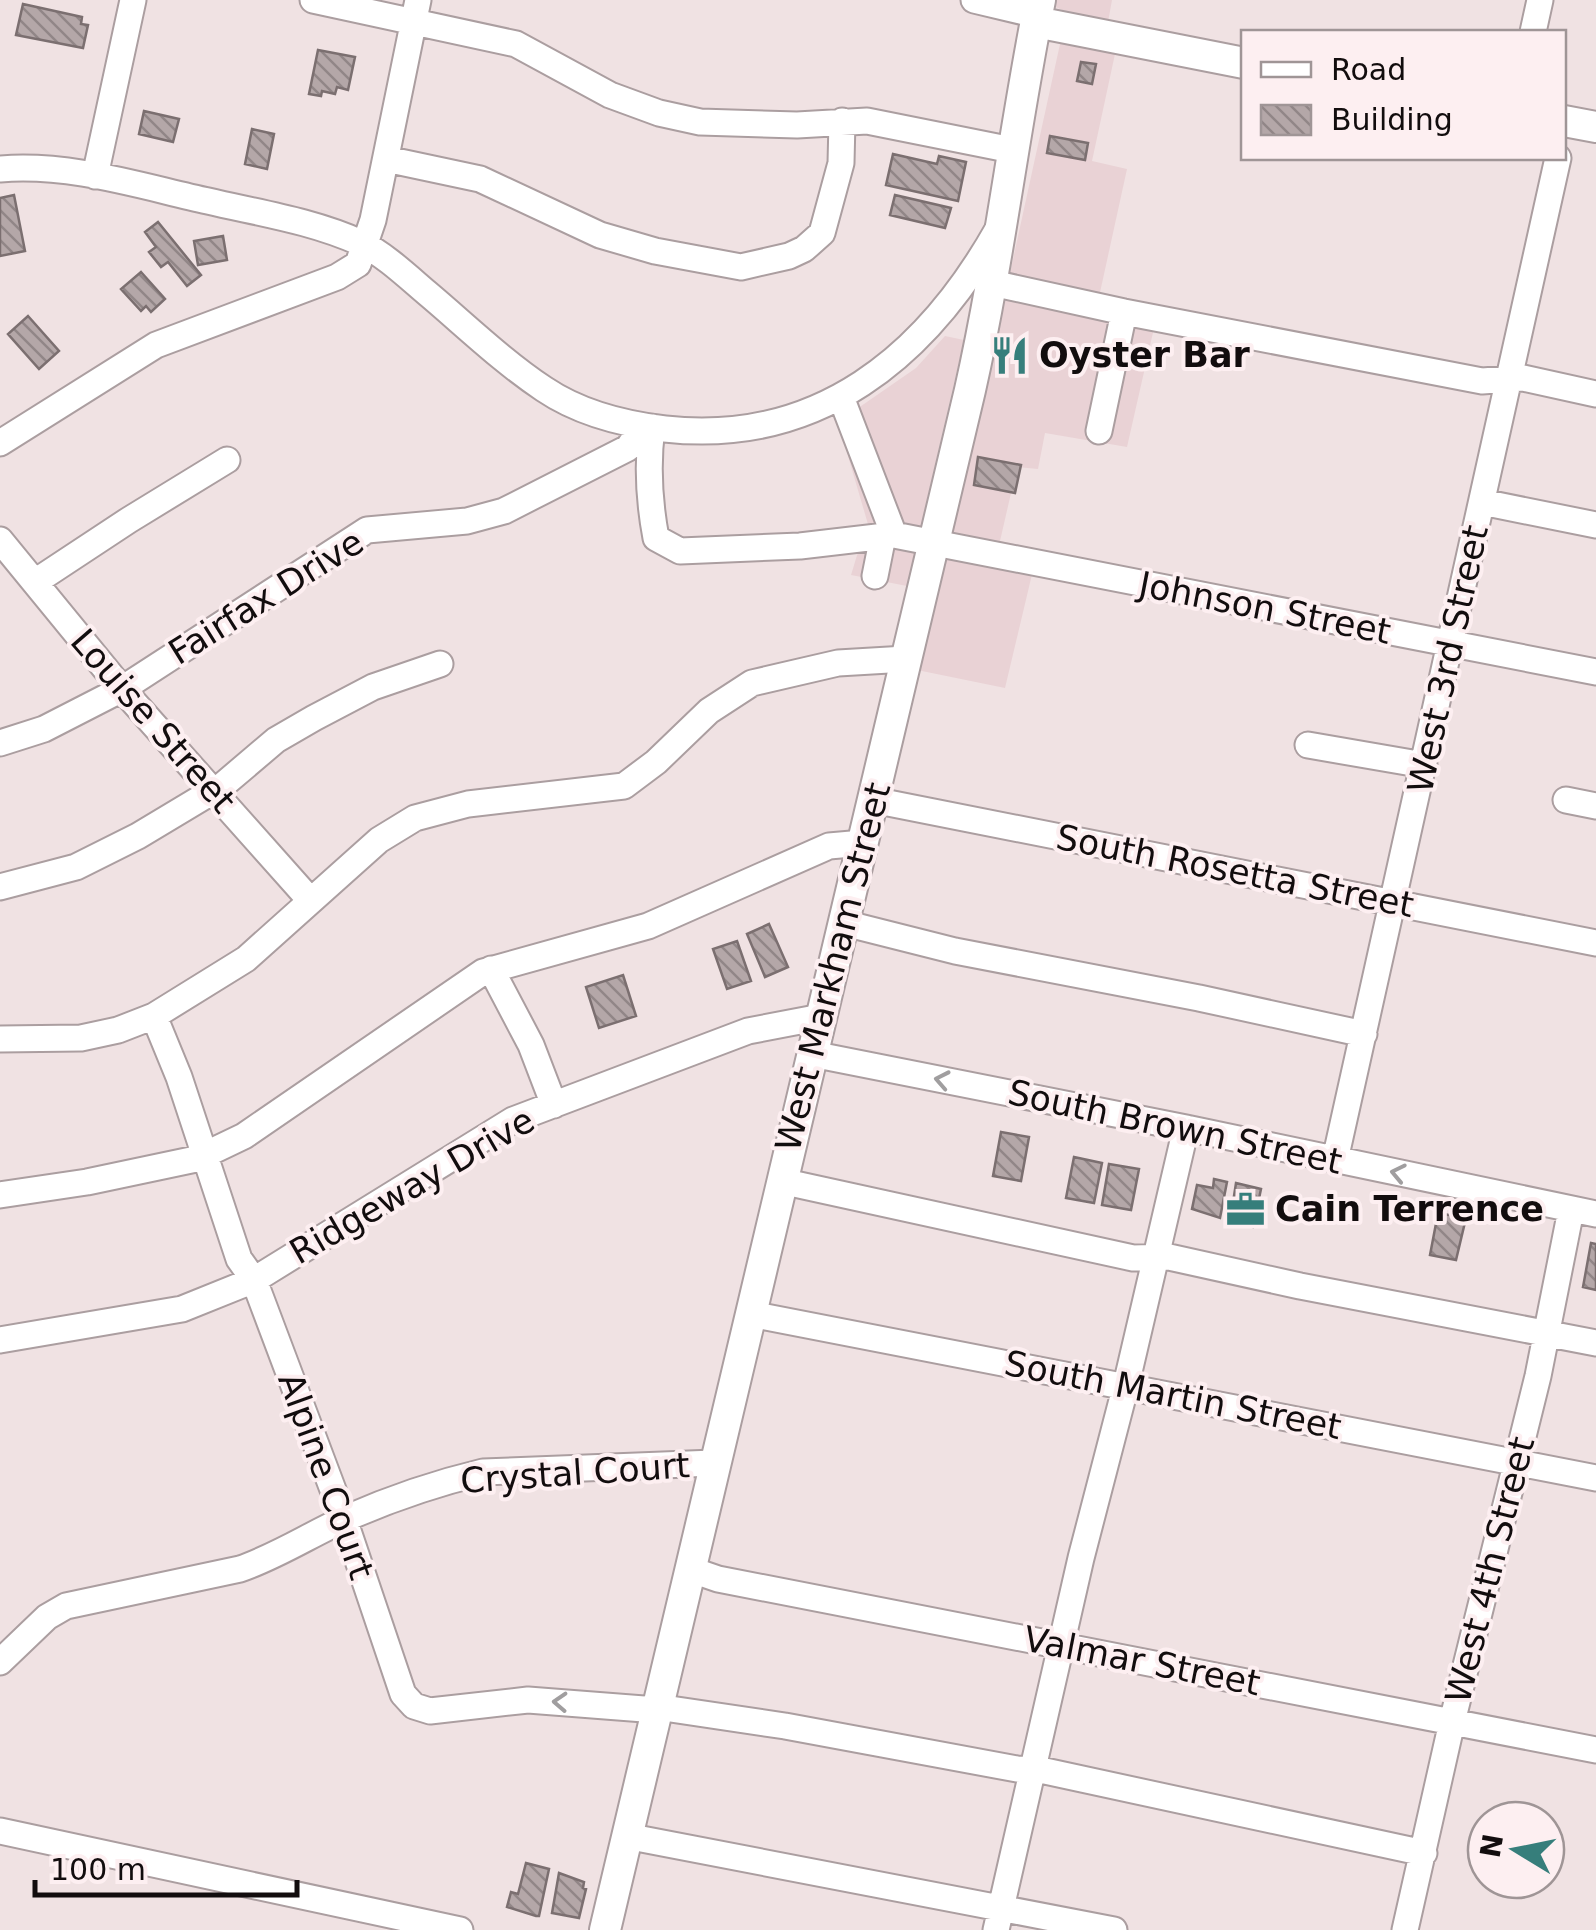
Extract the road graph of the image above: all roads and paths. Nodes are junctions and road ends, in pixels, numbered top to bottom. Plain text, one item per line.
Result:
1 (132, 0) edge
2 (312, 0) edge
3 (974, 0) edge
4 (1540, 0) edge
5 (415, 11) edge
6 (1038, 12) edge
7 (1533, 30) edge
8 (1241, 63) edge
9 (842, 121) junction
10 (1012, 150) junction
11 (386, 160) junction
12 (1558, 160) edge
13 (0, 169) edge
14 (95, 176) junction
15 (1001, 225) junction
16 (363, 244) junction
17 (992, 282) junction
18 (1124, 312) junction
19 (1510, 378) junction
20 (1596, 394) edge
21 (841, 397) junction
22 (648, 427) junction
23 (1100, 431) dead end
24 (0, 443) edge
25 (228, 460) dead end
26 (1482, 502) junction
27 (1596, 526) edge
28 (888, 536) junction
29 (0, 540) edge
30 (934, 540) junction
31 (876, 576) dead end
32 (35, 582) junction
33 (1451, 646) junction
34 (906, 658) junction
35 (440, 664) dead end
36 (1596, 672) edge
37 (122, 689) junction
38 (0, 742) edge
39 (1308, 745) dead end
40 (1424, 765) junction
41 (211, 792) junction
42 (873, 800) junction
43 (1566, 800) dead end
44 (1596, 806) edge
45 (863, 843) junction
46 (0, 887) edge
47 (310, 900) junction
48 (1394, 903) junction
49 (844, 923) junction
50 (1596, 943) edge
51 (490, 969) junction
52 (154, 1016) junction
53 (821, 1017) junction
54 (1364, 1034) junction
55 (0, 1039) edge
56 (812, 1054) junction
57 (554, 1104) junction
58 (1186, 1128) junction
59 (205, 1155) junction
60 (1335, 1160) junction
61 (781, 1181) junction
62 (0, 1196) edge
63 (1584, 1212) edge
64 (1156, 1258) junction
65 (254, 1280) junction
66 (750, 1314) junction
67 (1546, 1333) junction
68 (0, 1340) edge
69 (1596, 1342) edge
70 (1126, 1385) junction
71 (1517, 1462) junction
72 (714, 1463) junction
73 (1596, 1478) edge
74 (344, 1520) junction
75 (689, 1569) junction
76 (1064, 1645) junction
77 (0, 1662) edge
78 (657, 1707) junction
79 (1452, 1722) junction
80 (1596, 1750) edge
81 (1033, 1770) junction
82 (0, 1832) edge
83 (626, 1836) junction
84 (1424, 1853) junction
85 (999, 1919) edge
86 (460, 1930) edge
87 (605, 1930) edge
88 (1114, 1930) edge
89 (1406, 1930) edge

1 - 14 street
2 - 5 street
3 - 6 street
4 - 7 street
5 - 9 street
5 - 11 street
6 - 8 main road
6 - 10 main road, West Markham Street
9 - 10 street
9 - 11 street
10 - 15 main road, West Markham Street
11 - 16 street
12 - 19 street, West 3rd Street
13 - 14 street
14 - 16 street
15 - 17 main road, West Markham Street
15 - 21 street
16 - 22 street
16 - 24 street
17 - 18 street
17 - 30 main road, West Markham Street
18 - 19 street
18 - 23 street
19 - 20 street
19 - 26 street, West 3rd Street
21 - 22 street
21 - 28 street
22 - 28 street, Johnson Street
22 - 37 street, Fairfax Drive
25 - 32 street
26 - 27 street
26 - 33 street, West 3rd Street
28 - 30 street, Johnson Street
28 - 31 street
29 - 32 street, Louise Street
30 - 33 street, Johnson Street
30 - 34 main road, West Markham Street
32 - 37 street, Louise Street
33 - 36 street, Johnson Street
33 - 40 street, West 3rd Street
34 - 42 main road, West Markham Street
34 - 47 street
35 - 41 street
37 - 38 street, Fairfax Drive
37 - 41 street, Louise Street
39 - 40 street
40 - 48 street, West 3rd Street
41 - 46 street
41 - 47 street, Louise Street
42 - 45 main road, West Markham Street
42 - 48 street, South Rosetta Street
43 - 44 street
45 - 49 main road, West Markham Street
45 - 51 street
47 - 52 street
48 - 50 street, South Rosetta Street
48 - 54 street, West 3rd Street
49 - 53 main road, West Markham Street
49 - 54 street
51 - 57 street
51 - 59 street
52 - 55 street
52 - 59 street, Alpine Court
53 - 56 main road, West Markham Street
53 - 57 street, Ridgeway Drive
54 - 60 street, West 3rd Street
58 -> 56 street, South Brown Street
56 - 61 main road, West Markham Street
57 - 65 street, Ridgeway Drive
58 - 60 street, South Brown Street
58 - 64 street
59 - 62 street
59 - 65 street, Alpine Court
63 -> 60 street, South Brown Street
61 - 64 street
61 - 66 main road, West Markham Street
63 - 67 street, West 4th Street
64 - 67 street
64 - 70 street
65 - 68 street, Ridgeway Drive
65 - 74 street, Alpine Court
66 - 70 street, South Martin Street
66 - 72 main road, West Markham Street
67 - 69 street
67 - 71 street, West 4th Street
70 - 71 street, South Martin Street
70 - 76 street
71 - 73 street, South Martin Street
71 - 79 street, West 4th Street
72 - 74 street, Crystal Court
72 - 75 main road, West Markham Street
74 - 77 street, Crystal Court
78 -> 74 street, Alpine Court
75 - 76 street, Valmar Street
75 - 78 main road, West Markham Street
76 - 79 street, Valmar Street
76 - 81 street
78 - 81 street
78 - 83 main road, West Markham Street
79 - 80 street, Valmar Street
79 - 84 street, West 4th Street
81 - 84 street
81 - 85 street
82 - 86 street
83 - 85 street
83 - 87 main road, West Markham Street
84 - 89 street, West 4th Street
85 - 88 street

